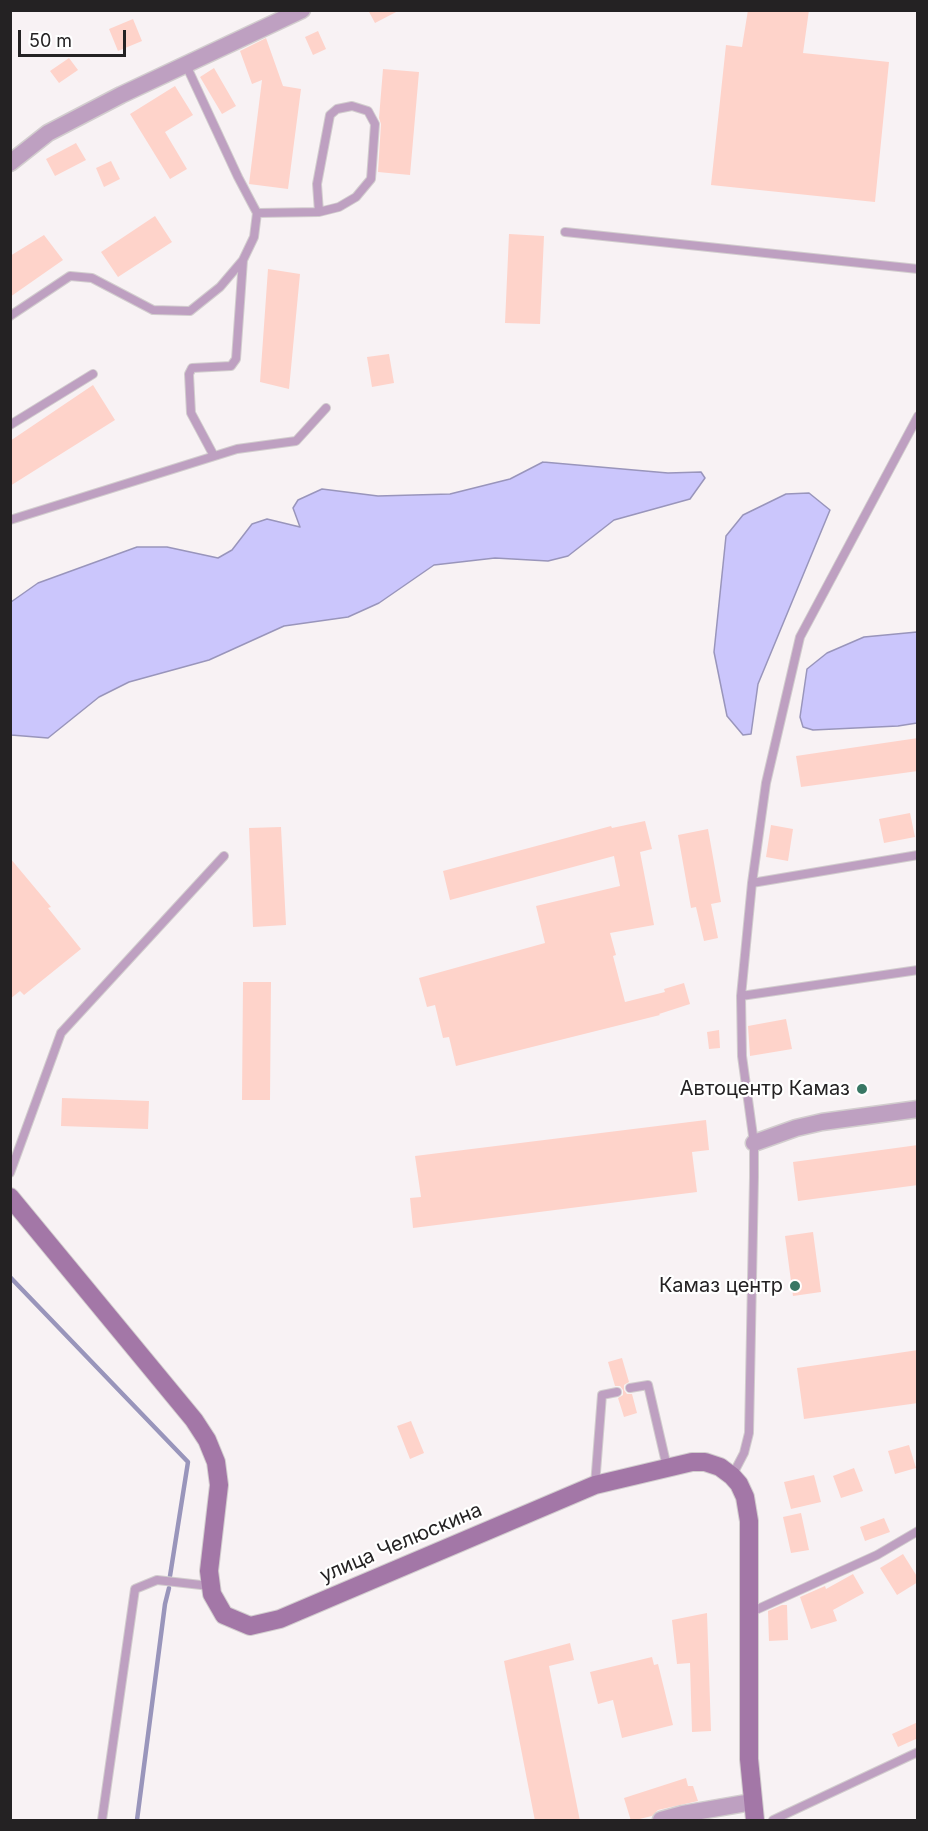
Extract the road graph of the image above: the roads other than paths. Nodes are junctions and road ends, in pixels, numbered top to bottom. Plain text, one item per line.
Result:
1 (302, 10) edge
2 (186, 65) junction
3 (10, 163) edge
4 (319, 212) junction
5 (256, 213) junction
6 (564, 232) dead end
7 (243, 260) junction
8 (918, 269) edge
9 (10, 316) edge
10 (93, 374) dead end
11 (326, 408) dead end
12 (918, 416) edge
13 (10, 425) edge
14 (214, 456) junction
15 (10, 520) edge
16 (918, 855) edge
17 (225, 856) dead end
18 (752, 883) junction
19 (918, 970) edge
20 (741, 996) junction
21 (918, 1109) edge
22 (754, 1143) junction
23 (10, 1173) edge
24 (10, 1197) edge
25 (630, 1388) dead end
26 (616, 1392) dead end
27 (667, 1467) junction
28 (732, 1476) junction
29 (595, 1485) junction
30 (918, 1531) edge
31 (211, 1586) junction
32 (748, 1613) junction
33 (918, 1752) edge
34 (752, 1802) junction
35 (102, 1821) edge
36 (661, 1821) edge
37 (755, 1821) edge
38 (773, 1821) edge

1 - 2 street
2 - 3 street
2 - 5 lane
4 - 4 lane
4 - 5 lane
5 - 7 lane
6 - 8 lane
7 - 9 lane
7 - 14 lane
10 - 13 lane
11 - 14 lane
12 - 18 lane
14 - 15 lane
16 - 18 lane
17 - 23 lane
18 - 20 lane
19 - 20 lane
20 - 22 lane
21 - 22 street
22 - 28 lane
24 - 31 street, улица Челюскина
25 - 27 lane
26 - 29 lane
27 - 28 street, улица Челюскина
27 - 29 street, улица Челюскина
28 - 32 street
29 - 31 street, улица Челюскина
30 - 32 lane
31 - 35 lane
32 - 34 street
33 - 38 lane
34 - 36 street
34 - 37 street

